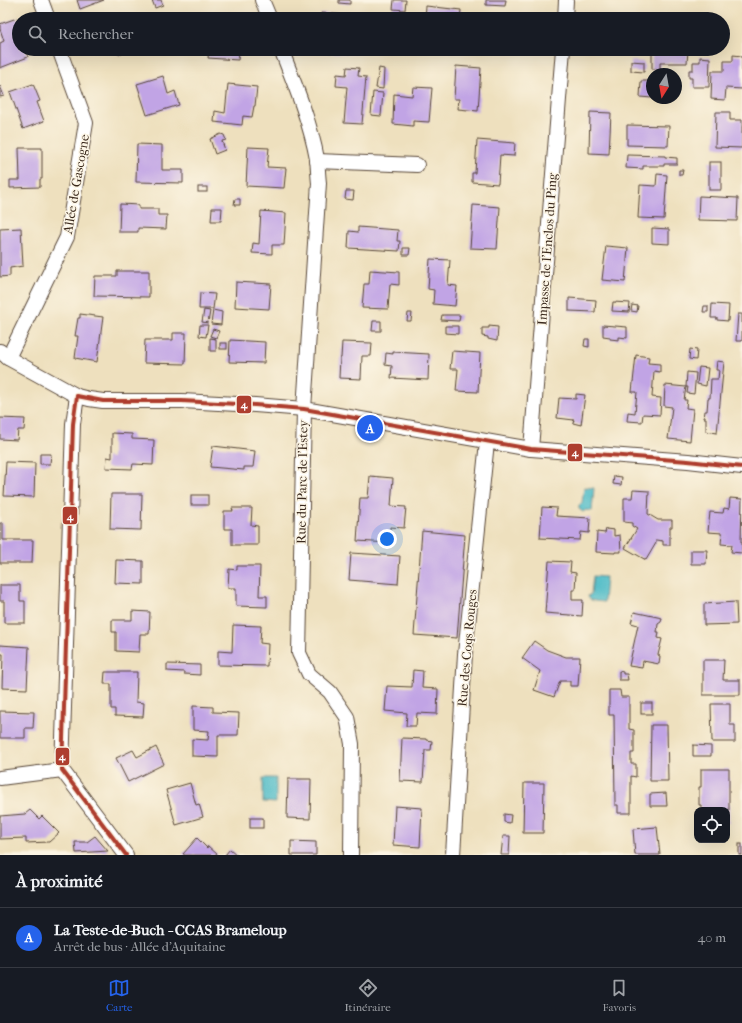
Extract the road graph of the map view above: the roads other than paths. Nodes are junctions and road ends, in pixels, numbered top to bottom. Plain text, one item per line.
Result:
1 (41, 0) edge
2 (262, 0) edge
3 (566, 0) edge
4 (45, 12) edge
5 (267, 12) edge
6 (565, 12) edge
7 (62, 56) edge
8 (284, 56) edge
9 (562, 56) edge
10 (317, 161) junction
11 (417, 165) dead end
12 (4, 355) edge
13 (77, 396) junction
14 (304, 409) junction
15 (488, 442) junction
16 (531, 449) junction
17 (742, 467) edge
18 (62, 770) junction
19 (0, 778) edge
20 (126, 855) edge
21 (351, 855) edge
22 (453, 855) edge

1 - 4 street
2 - 5 street
3 - 6 street
7 - 12 street, Allée de Gascogne
8 - 10 street, Rue du Parc de l'Estey
9 - 16 street, Impasse de l'Enclos du Ping
10 - 11 street
10 - 14 street, Rue du Parc de l'Estey
12 - 13 street
13 - 14 street
13 - 18 street
14 - 15 street
14 - 21 street, Rue du Parc de l'Estey
15 - 16 street
15 - 22 street, Rue des Coqs Rouges
16 - 17 street
18 - 19 street
18 - 20 street

